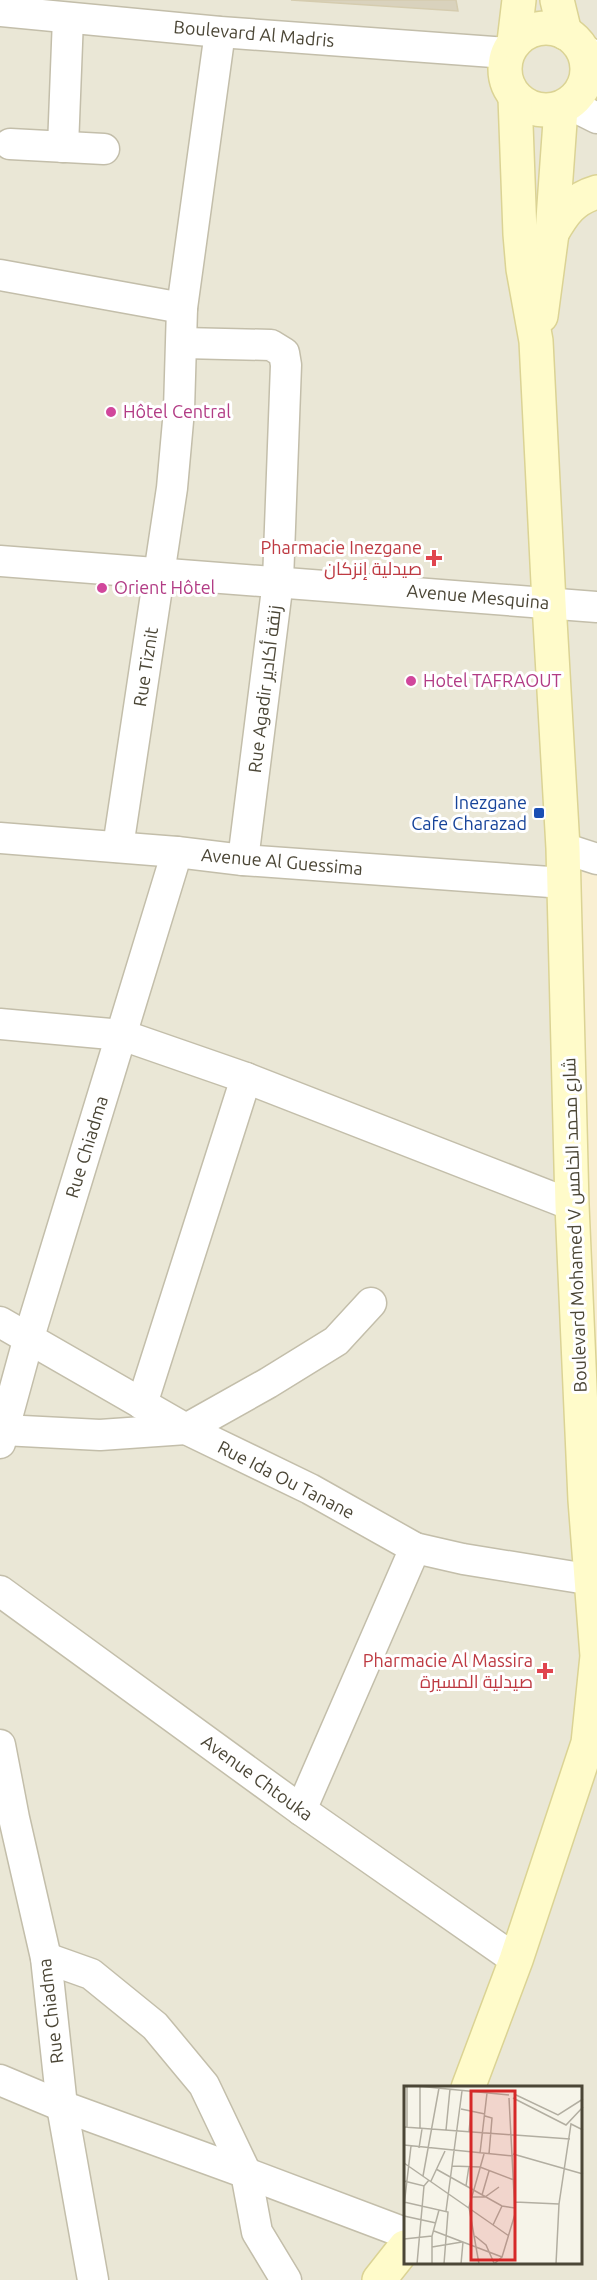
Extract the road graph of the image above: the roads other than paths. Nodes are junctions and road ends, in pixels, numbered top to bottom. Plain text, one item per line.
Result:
1 (519, 0) edge
2 (557, 0) edge
3 (0, 11) edge
4 (68, 18) junction
5 (220, 32) junction
6 (581, 46) edge
7 (511, 48) junction
8 (515, 97) junction
9 (576, 110) edge
10 (10, 144) dead end
11 (63, 147) junction
12 (104, 149) dead end
13 (597, 192) edge
14 (552, 233) junction
15 (0, 275) edge
16 (182, 308) junction
17 (536, 341) junction
18 (183, 342) junction
19 (0, 561) edge
20 (160, 574) junction
21 (278, 581) junction
22 (549, 603) junction
23 (597, 607) edge
24 (0, 838) edge
25 (118, 847) junction
26 (563, 848) junction
27 (177, 852) junction
28 (597, 859) edge
29 (243, 860) junction
30 (564, 883) junction
31 (0, 1024) edge
32 (122, 1035) junction
33 (246, 1078) junction
34 (572, 1205) junction
35 (371, 1303) dead end
36 (0, 1322) edge
37 (29, 1338) junction
38 (142, 1404) junction
39 (186, 1429) junction
40 (2, 1437) edge
41 (591, 1500) edge
42 (416, 1548) junction
43 (592, 1580) junction
44 (0, 1591) edge
45 (0, 1744) edge
46 (301, 1810) junction
47 (46, 1958) junction
48 (516, 1960) junction
49 (0, 2080) edge
50 (469, 2086) edge
51 (62, 2106) junction
52 (246, 2172) junction
53 (404, 2233) edge
54 (404, 2248) edge
55 (93, 2280) edge
56 (286, 2280) edge
57 (379, 2280) edge

1 - 7 street
2 - 6 street
3 - 4 street, Boulevard Al Madris
4 - 5 street, Boulevard Al Madris
4 - 11 street
5 - 7 street, Boulevard Al Madris
5 - 16 street, Rue Tiznit
6 - 7 street
6 - 9 street
7 - 8 street
8 - 9 street
8 - 17 street, Boulevard Mohamed V شارع محمد الخامس
9 - 14 street, Boulevard Mohamed V شارع محمد الخامس
10 - 11 street
11 - 12 street
13 - 14 street
14 - 17 street, Boulevard Mohamed V شارع محمد الخامس
15 - 16 street
16 - 18 street, Rue Tiznit
17 - 22 street, Boulevard Mohamed V شارع محمد الخامس
18 - 20 street, Rue Tiznit
18 - 21 street, Rue Agadir زنقة أكادير
19 - 20 street, Avenue Mesquina
20 - 21 street, Avenue Mesquina
20 - 25 street, Rue Tiznit
21 - 22 street, Avenue Mesquina
21 - 29 street, Rue Agadir زنقة أكادير
22 - 23 street, Avenue Mesquina
22 - 26 street, Boulevard Mohamed V شارع محمد الخامس
24 - 25 street, Avenue Al Guessima
25 - 27 street, Avenue Al Guessima
26 - 28 street
26 - 30 street, Boulevard Mohamed V شارع محمد الخامس
27 - 29 street, Avenue Al Guessima
27 - 32 street, Rue Chiadma
29 - 30 street, Avenue Al Guessima
30 - 34 street, Boulevard Mohamed V شارع محمد الخامس
31 - 32 street
32 - 33 street
32 - 37 street, Rue Chiadma
33 - 34 street
33 - 38 street
34 - 41 street, Boulevard Mohamed V شارع محمد الخامس
35 - 39 street
36 - 37 street, Rue Ida Ou Tanane
37 - 38 street, Rue Ida Ou Tanane
37 - 40 street, Rue Chiadma
38 - 39 street, Rue Ida Ou Tanane
39 - 40 street
39 - 42 street, Rue Ida Ou Tanane
41 - 43 street, Boulevard Mohamed V شارع محمد الخامس
42 - 43 street, Rue Ida Ou Tanane
42 - 46 street
43 - 48 street, Boulevard Mohamed V شارع محمد الخامس
44 - 46 street, Avenue Chtouka
45 - 47 street, Rue Chiadma
46 - 48 street, Avenue Chtouka
47 - 51 street, Rue Chiadma
47 - 52 street
48 - 50 street, Boulevard Mohamed V شارع محمد الخامس
49 - 51 street
51 - 52 street
51 - 55 street, Rue Chiadma
52 - 53 street
52 - 56 street
54 - 57 street

